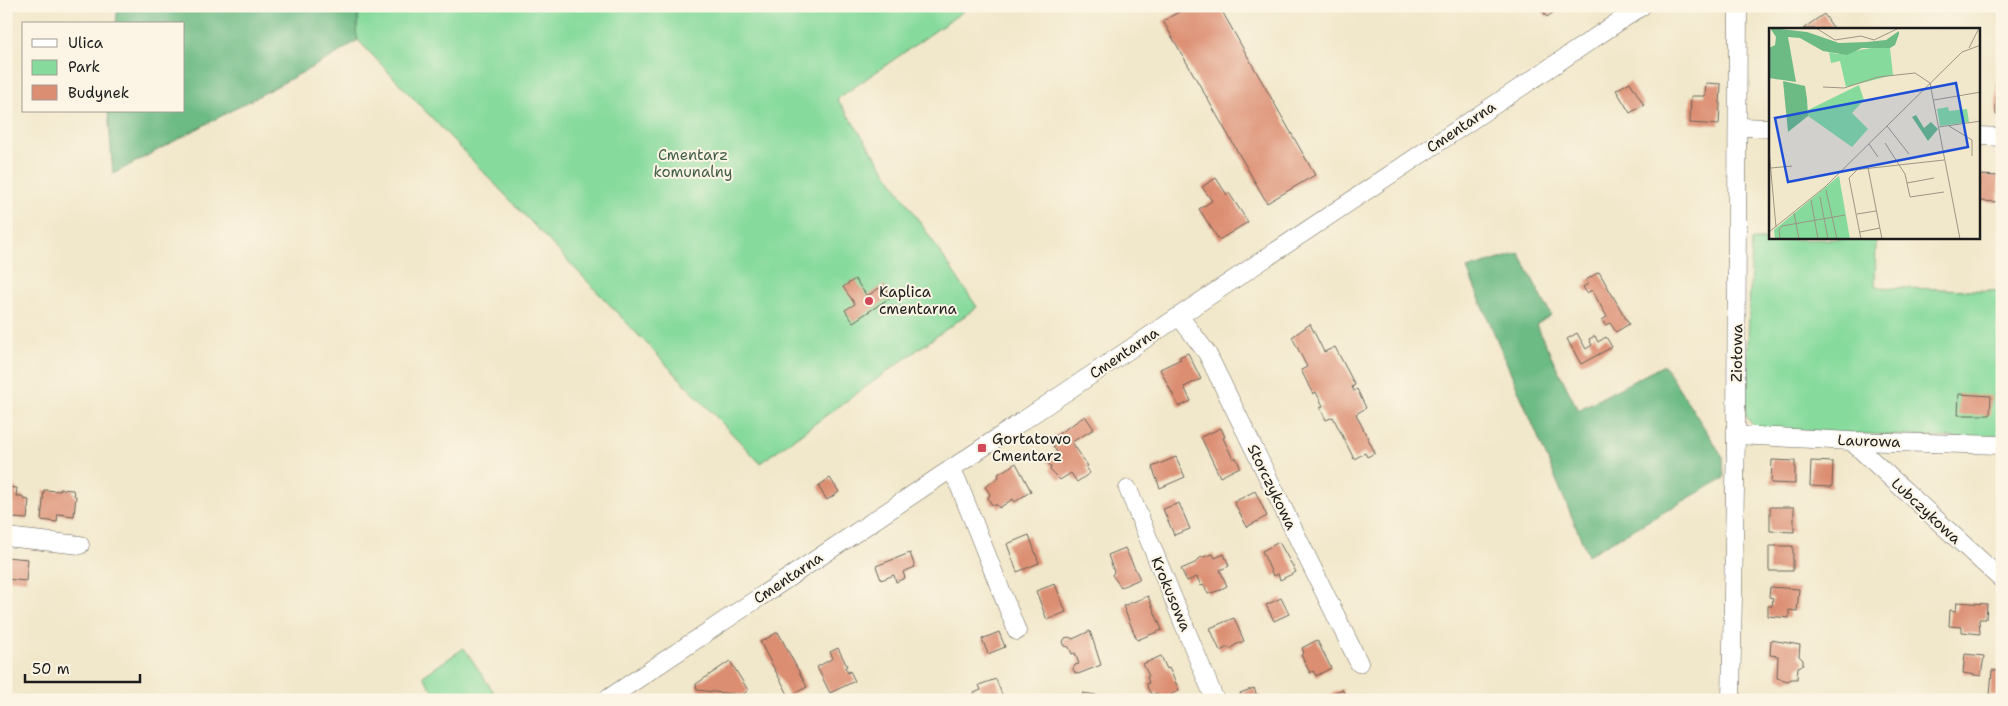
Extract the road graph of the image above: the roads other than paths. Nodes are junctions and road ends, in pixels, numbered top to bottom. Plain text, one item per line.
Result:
1 (1642, 6) edge
2 (1738, 6) edge
3 (1739, 127) junction
4 (1769, 128) edge
5 (1980, 136) edge
6 (2002, 137) edge
7 (1179, 316) junction
8 (1736, 435) junction
9 (1851, 441) junction
10 (2002, 445) edge
11 (950, 470) junction
12 (1128, 489) dead end
13 (6, 537) edge
14 (80, 545) dead end
15 (2002, 580) edge
16 (1017, 631) dead end
17 (1359, 663) dead end
18 (614, 698) edge
19 (1215, 700) edge
20 (1731, 700) edge

1 - 7 street, Cmentarna
2 - 3 street, Ziołowa
3 - 4 street
3 - 8 street, Ziołowa
5 - 6 street
7 - 11 street, Cmentarna
7 - 17 street, Storczykowa
8 - 9 street, Laurowa
8 - 20 street, Ziołowa
9 - 10 street, Laurowa
9 - 15 street, Lubczykowa
11 - 16 street
11 - 18 street, Cmentarna
12 - 19 street, Krokusowa
13 - 14 street

